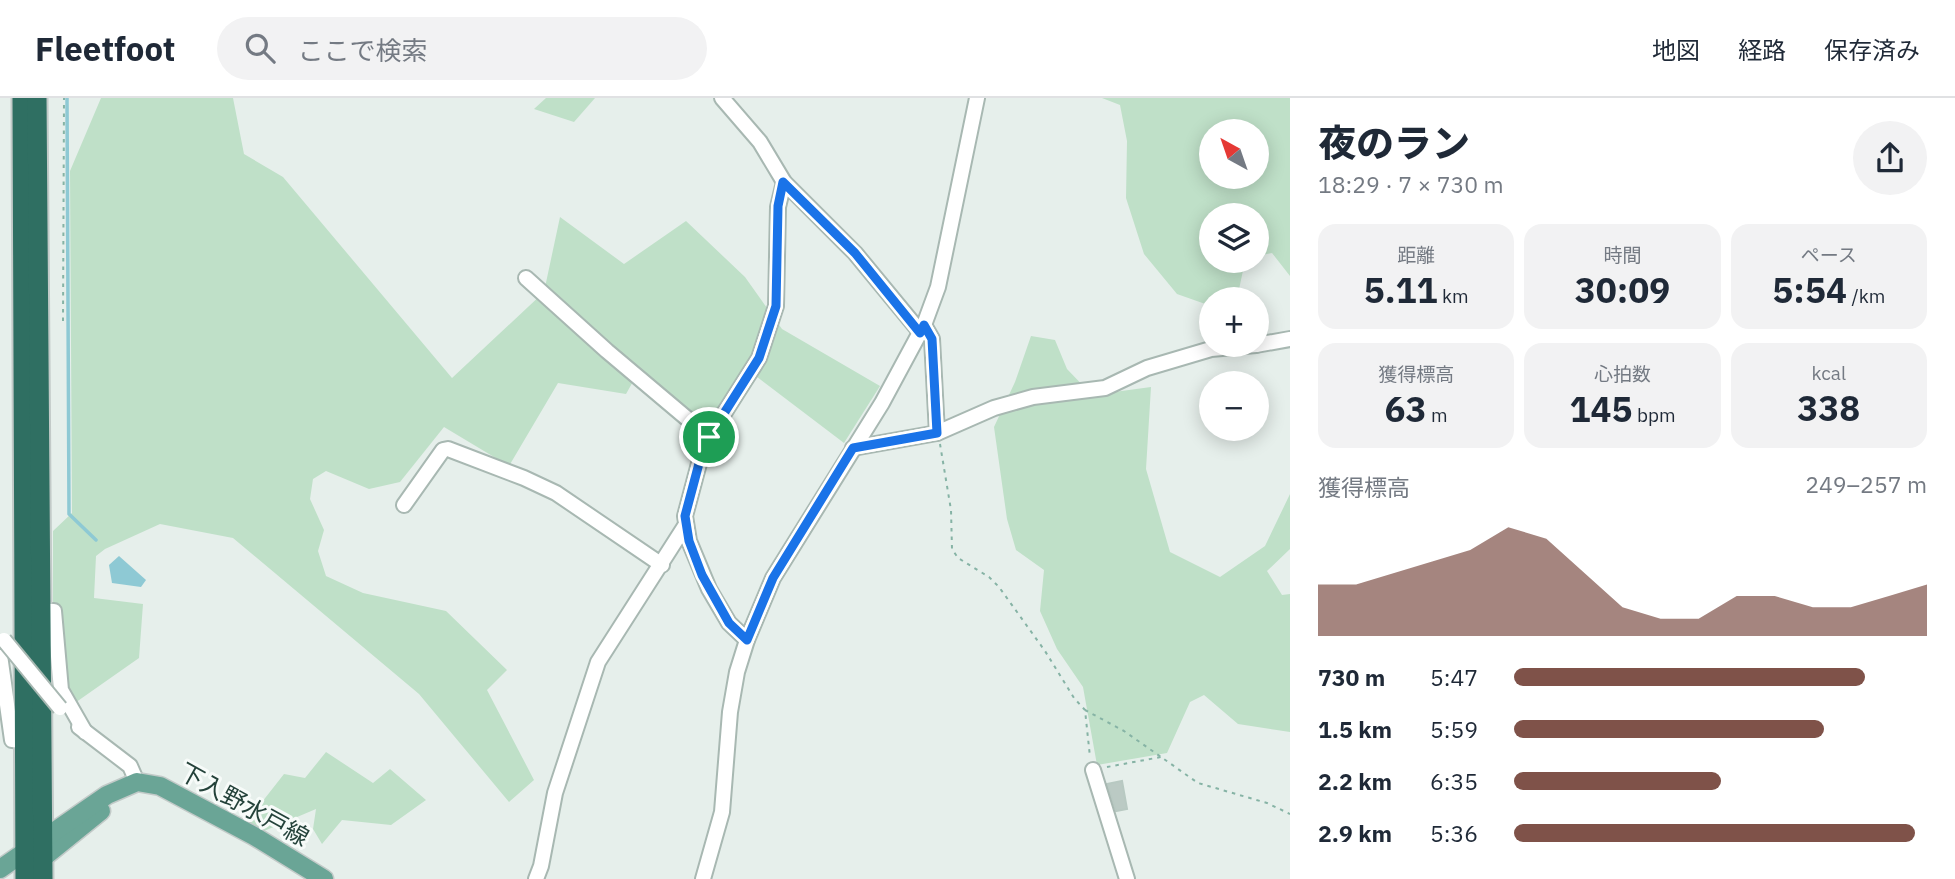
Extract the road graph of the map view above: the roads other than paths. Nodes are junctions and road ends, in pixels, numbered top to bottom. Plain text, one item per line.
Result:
1 (22, 98) edge
2 (37, 98) edge
3 (722, 98) edge
4 (977, 98) edge
5 (783, 182) junction
6 (526, 278) dead end
7 (922, 329) junction
8 (1290, 339) edge
9 (1269, 343) edge
10 (1199, 353) edge
11 (937, 433) junction
12 (709, 437) junction
13 (853, 448) junction
14 (404, 505) dead end
15 (685, 526) junction
16 (662, 565) junction
17 (41, 611) junction
18 (2, 638) edge
19 (747, 640) junction
20 (0, 655) edge
21 (85, 732) junction
22 (23, 741) junction
23 (1093, 769) road end
24 (137, 782) junction
25 (36, 850) junction
26 (0, 869) edge
27 (27, 877) edge
28 (316, 877) edge
29 (536, 879) edge
30 (703, 879) edge
31 (1127, 879) edge

1 - 22 highway
2 - 17 highway
3 - 5 street
4 - 7 street
5 - 7 street
5 - 12 street
6 - 12 street
7 - 11 street
7 - 13 street
8 - 9 street
10 - 11 street
11 - 13 street
12 - 15 street
13 - 19 street
14 - 16 street
15 - 16 street
15 - 19 street
16 - 29 street
17 - 21 street
17 - 25 highway
18 - 21 street, bridge
19 - 30 street
20 - 22 street
21 - 24 street
22 - 25 highway
23 - 31 street
24 - 25 main road
24 - 28 main road, 下入野水戸線
25 - 26 main road
25 - 27 highway

